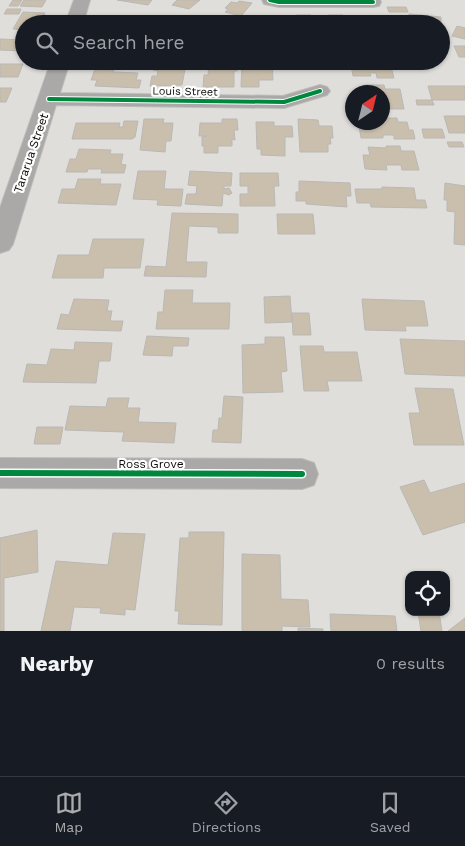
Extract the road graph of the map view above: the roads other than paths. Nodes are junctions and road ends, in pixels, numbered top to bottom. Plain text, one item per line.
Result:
1 (82, 0) edge
2 (270, 0) edge
3 (373, 2) dead end
4 (77, 15) edge
5 (58, 70) edge
6 (320, 91) dead end
7 (49, 99) junction
8 (0, 244) edge
9 (0, 474) edge
10 (302, 474) dead end

1 - 4 street
2 - 3 street
5 - 7 street, Tararua Street
6 - 7 street, Louis Street
7 - 8 street, Tararua Street
9 - 10 street, Ross Grove

